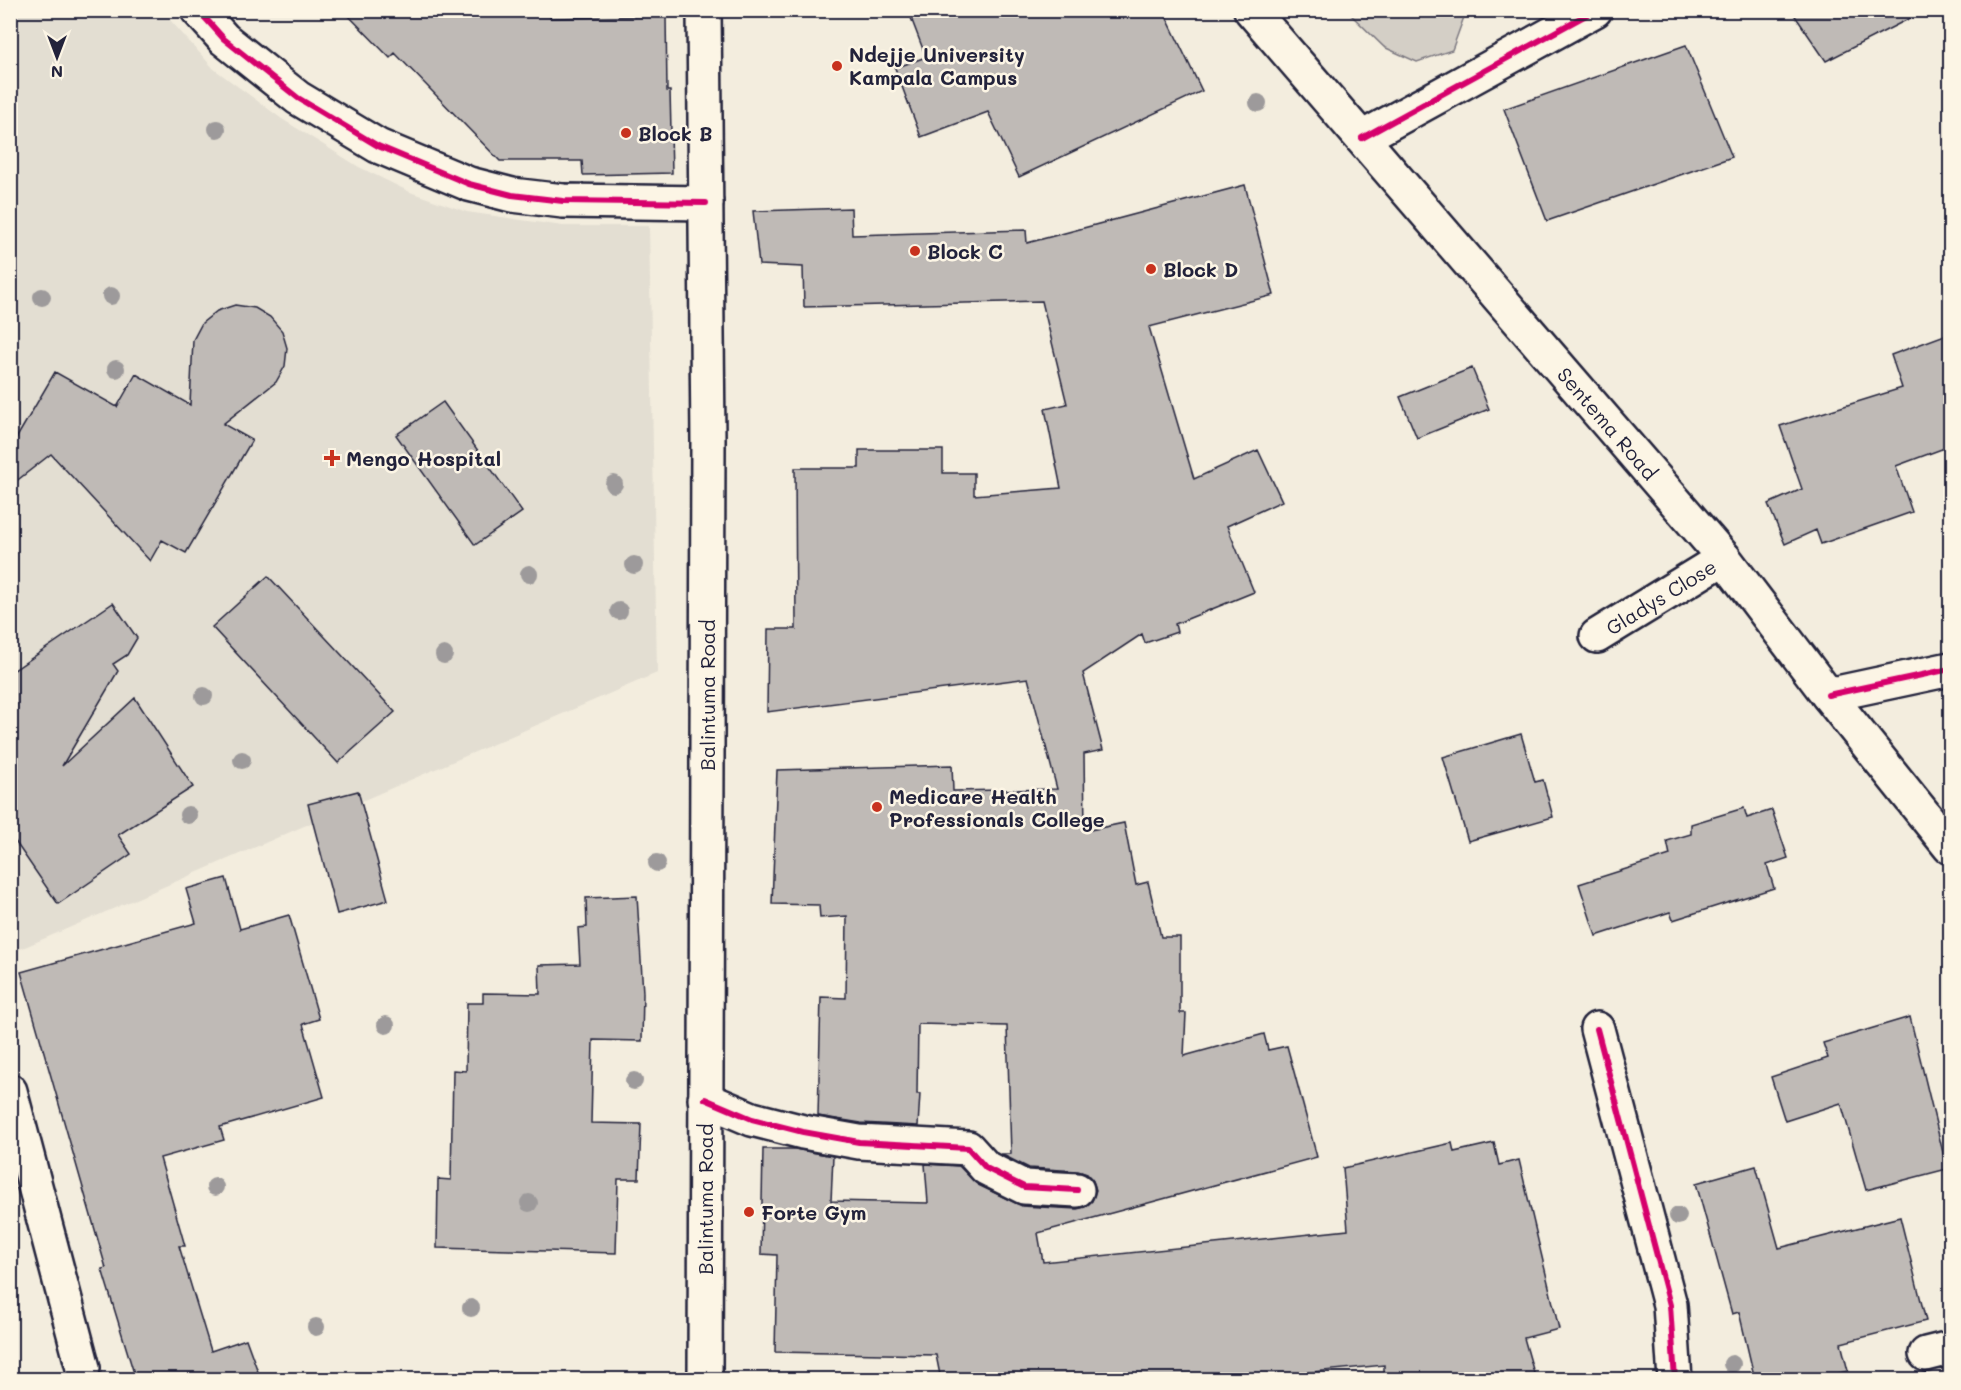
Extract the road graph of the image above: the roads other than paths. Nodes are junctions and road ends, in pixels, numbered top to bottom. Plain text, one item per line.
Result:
1 (198, 10) edge
2 (704, 10) edge
3 (1251, 10) edge
4 (1595, 10) edge
5 (1362, 138) junction
6 (706, 203) junction
7 (1724, 558) junction
8 (1597, 636) dead end
9 (1950, 669) edge
10 (1828, 695) junction
11 (1950, 847) edge
12 (1597, 1029) dead end
13 (10, 1091) edge
14 (705, 1099) junction
15 (1077, 1190) dead end
16 (83, 1368) dead end
17 (705, 1380) edge
18 (1675, 1380) edge

1 - 6 main road
2 - 6 main road, Balintuma Road
3 - 5 main road, Sentema Road
4 - 5 main road
5 - 7 main road, Sentema Road
6 - 14 main road, Balintuma Road
7 - 8 main road, Gladys Close
7 - 10 main road, Sentema Road
9 - 10 main road
10 - 11 main road, Sentema Road
12 - 18 main road
13 - 16 main road
14 - 15 main road
14 - 17 main road, Balintuma Road

